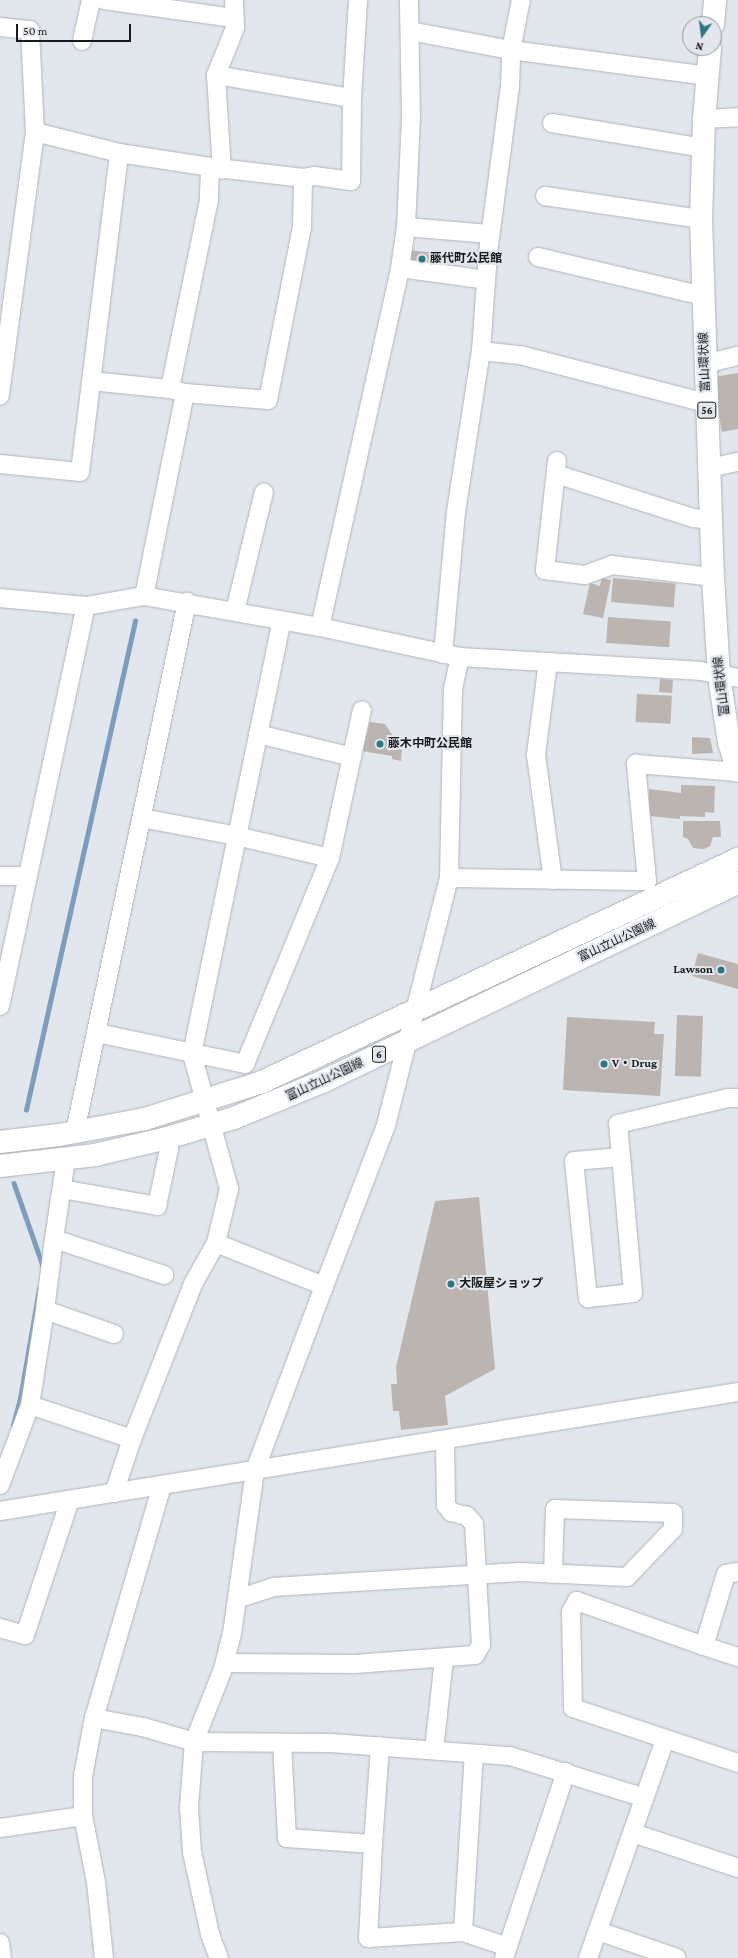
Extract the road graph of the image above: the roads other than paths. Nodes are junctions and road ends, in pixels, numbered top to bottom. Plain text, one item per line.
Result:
1 (91, 0) edge
2 (104, 0) edge
3 (234, 0) edge
4 (358, 0) edge
5 (409, 0) edge
6 (521, 0) edge
7 (715, 0) edge
8 (714, 16) edge
9 (234, 18) junction
10 (0, 27) edge
11 (410, 31) junction
12 (82, 41) dead end
13 (511, 50) junction
14 (709, 56) edge
15 (216, 75) junction
16 (708, 76) junction
17 (352, 98) junction
18 (738, 117) edge
19 (704, 120) junction
20 (552, 124) dead end
21 (34, 132) junction
22 (702, 148) junction
23 (119, 153) junction
24 (216, 169) junction
25 (302, 178) junction
26 (545, 196) dead end
27 (701, 219) junction
28 (406, 227) junction
29 (490, 234) junction
30 (538, 257) dead end
31 (400, 268) junction
32 (486, 280) junction
33 (703, 296) junction
34 (6, 313) edge
35 (481, 351) junction
36 (738, 356) edge
37 (705, 364) junction
38 (91, 381) junction
39 (178, 391) junction
40 (0, 396) edge
41 (706, 403) junction
42 (738, 462) edge
43 (0, 464) edge
44 (709, 468) junction
45 (264, 492) dead end
46 (711, 520) junction
47 (713, 577) junction
48 (144, 596) junction
49 (0, 598) edge
50 (187, 602) junction
51 (86, 606) junction
52 (235, 611) junction
53 (282, 620) junction
54 (320, 627) junction
55 (452, 656) junction
56 (548, 662) junction
57 (729, 677) edge
58 (362, 710) dead end
59 (258, 734) junction
60 (352, 757) junction
61 (737, 768) edge
62 (142, 818) junction
63 (237, 836) junction
64 (330, 858) junction
65 (738, 859) edge
66 (0, 876) edge
67 (28, 876) junction
68 (449, 878) junction
69 (552, 880) junction
70 (738, 883) edge
71 (5, 959) edge
72 (0, 1006) edge
73 (414, 1013) junction
74 (96, 1033) junction
75 (405, 1041) junction
76 (192, 1054) junction
77 (738, 1098) edge
78 (204, 1102) junction
79 (211, 1126) junction
80 (76, 1132) junction
81 (167, 1138) junction
82 (0, 1142) edge
83 (621, 1156) junction
84 (66, 1159) junction
85 (0, 1166) edge
86 (62, 1189) junction
87 (54, 1239) junction
88 (216, 1243) junction
89 (164, 1275) dead end
90 (324, 1286) junction
91 (45, 1310) junction
92 (114, 1334) dead end
93 (738, 1392) edge
94 (30, 1405) junction
95 (132, 1439) junction
96 (445, 1440) junction
97 (255, 1470) junction
98 (0, 1485) edge
99 (162, 1485) junction
100 (114, 1493) junction
101 (70, 1500) junction
102 (0, 1511) edge
103 (738, 1572) edge
104 (553, 1574) junction
105 (477, 1575) junction
106 (237, 1599) junction
107 (0, 1628) edge
108 (704, 1646) junction
109 (738, 1657) edge
110 (444, 1659) junction
111 (225, 1663) junction
112 (94, 1718) junction
113 (664, 1739) junction
114 (194, 1742) junction
115 (282, 1743) junction
116 (380, 1746) junction
117 (434, 1750) junction
118 (474, 1754) junction
119 (738, 1763) edge
120 (566, 1772) junction
121 (645, 1798) junction
122 (82, 1816) junction
123 (0, 1828) edge
124 (633, 1833) junction
125 (373, 1844) junction
126 (738, 1868) edge
127 (598, 1931) junction
128 (463, 1932) junction
129 (0, 1943) edge
130 (506, 1952) edge
131 (2, 1958) edge
132 (104, 1958) edge
133 (219, 1958) edge
134 (588, 1958) edge
135 (677, 1958) edge

1 - 12 street
2 - 9 street
3 - 9 street
4 - 17 street
5 - 11 street
6 - 13 street
7 - 8 main road
9 - 15 street
10 - 21 street
11 - 13 street
11 - 28 street
13 - 16 street
13 - 29 street
14 - 16 main road, 富山環状線 / 56
15 - 17 street
15 - 24 street
16 - 19 main road, 富山環状線 / 56
17 - 25 street
18 - 19 street
19 - 22 main road, 富山環状線 / 56
20 - 22 street
21 - 23 street
21 - 34 street
22 - 27 main road, 富山環状線 / 56
23 - 24 street
23 - 38 street
24 - 25 street
24 - 39 street
25 - 39 street
26 - 27 street
27 - 33 main road, 富山環状線 / 56
28 - 29 street
28 - 31 street
29 - 32 street
30 - 33 street
31 - 32 street
31 - 54 street
32 - 35 street
33 - 37 main road, 富山環状線 / 56
34 - 40 street
35 - 41 street
35 - 55 street
36 - 37 street
37 - 41 main road, 富山環状線 / 56
38 - 39 street
38 - 43 street
39 - 48 street
41 - 44 main road, 富山環状線 / 56
42 - 44 street
44 - 46 main road, 富山環状線 / 56
45 - 52 street
46 - 47 main road, 富山環状線 / 56
46 - 47 street
47 - 57 main road, 富山環状線 / 56
48 - 50 street
48 - 51 street
49 - 51 street
50 - 52 street
50 - 62 street
51 - 67 street
52 - 53 street
53 - 54 street
53 - 59 street
54 - 55 street
55 - 56 street
55 - 68 street
56 - 57 street
56 - 69 street
57 - 61 main road, 富山環状線 / 56
58 - 60 street
59 - 60 street
59 - 63 street
60 - 64 street
61 - 69 street
62 - 63 street
62 - 74 street
63 - 64 street
63 - 76 street
64 - 76 street
65 - 73 main road, 富山立山公園線 / 6
66 - 67 street
67 - 71 street
68 - 69 street
68 - 73 street
70 - 75 main road, 富山立山公園線 / 6
71 - 72 street
73 - 75 street
73 - 78 main road, 富山立山公園線 / 6
74 - 76 street
74 - 80 street
75 - 79 main road, 富山立山公園線 / 6
75 - 90 street
76 - 78 street
77 - 83 street
78 - 79 street
78 - 80 main road, 富山立山公園線 / 6
79 - 81 main road, 富山立山公園線 / 6
79 - 88 street
80 - 82 main road, 富山立山公園線 / 6
81 - 84 main road, 富山立山公園線 / 6
81 - 86 street
83 - 83 street
84 - 85 main road, 富山立山公園線 / 6
84 - 86 street
86 - 87 street
87 - 89 street
87 - 91 street
88 - 90 street
88 - 95 street
90 - 97 street
91 - 92 street
91 - 94 street
93 - 96 street
94 - 95 street
94 - 98 street
95 - 100 street
96 - 97 street
96 - 105 street
97 - 99 street
97 - 106 street
99 - 100 street
99 - 112 street
100 - 101 street
101 - 102 street
101 - 107 street
103 - 108 street
104 - 104 street
104 - 105 street
105 - 106 street
105 - 110 street
106 - 111 street
108 - 109 street
108 - 113 street
110 - 111 street
110 - 117 street
111 - 114 street
112 - 114 street
112 - 122 street
113 - 119 street
113 - 121 street
114 - 115 street
114 - 133 street
115 - 116 street
115 - 125 street
116 - 117 street
116 - 125 street
117 - 118 street
118 - 120 street
118 - 128 street
120 - 121 street
120 - 130 street
121 - 124 street
122 - 123 street
122 - 132 street
124 - 126 street
124 - 127 street
125 - 128 street
127 - 134 street
127 - 135 street
128 - 130 street
129 - 131 street

